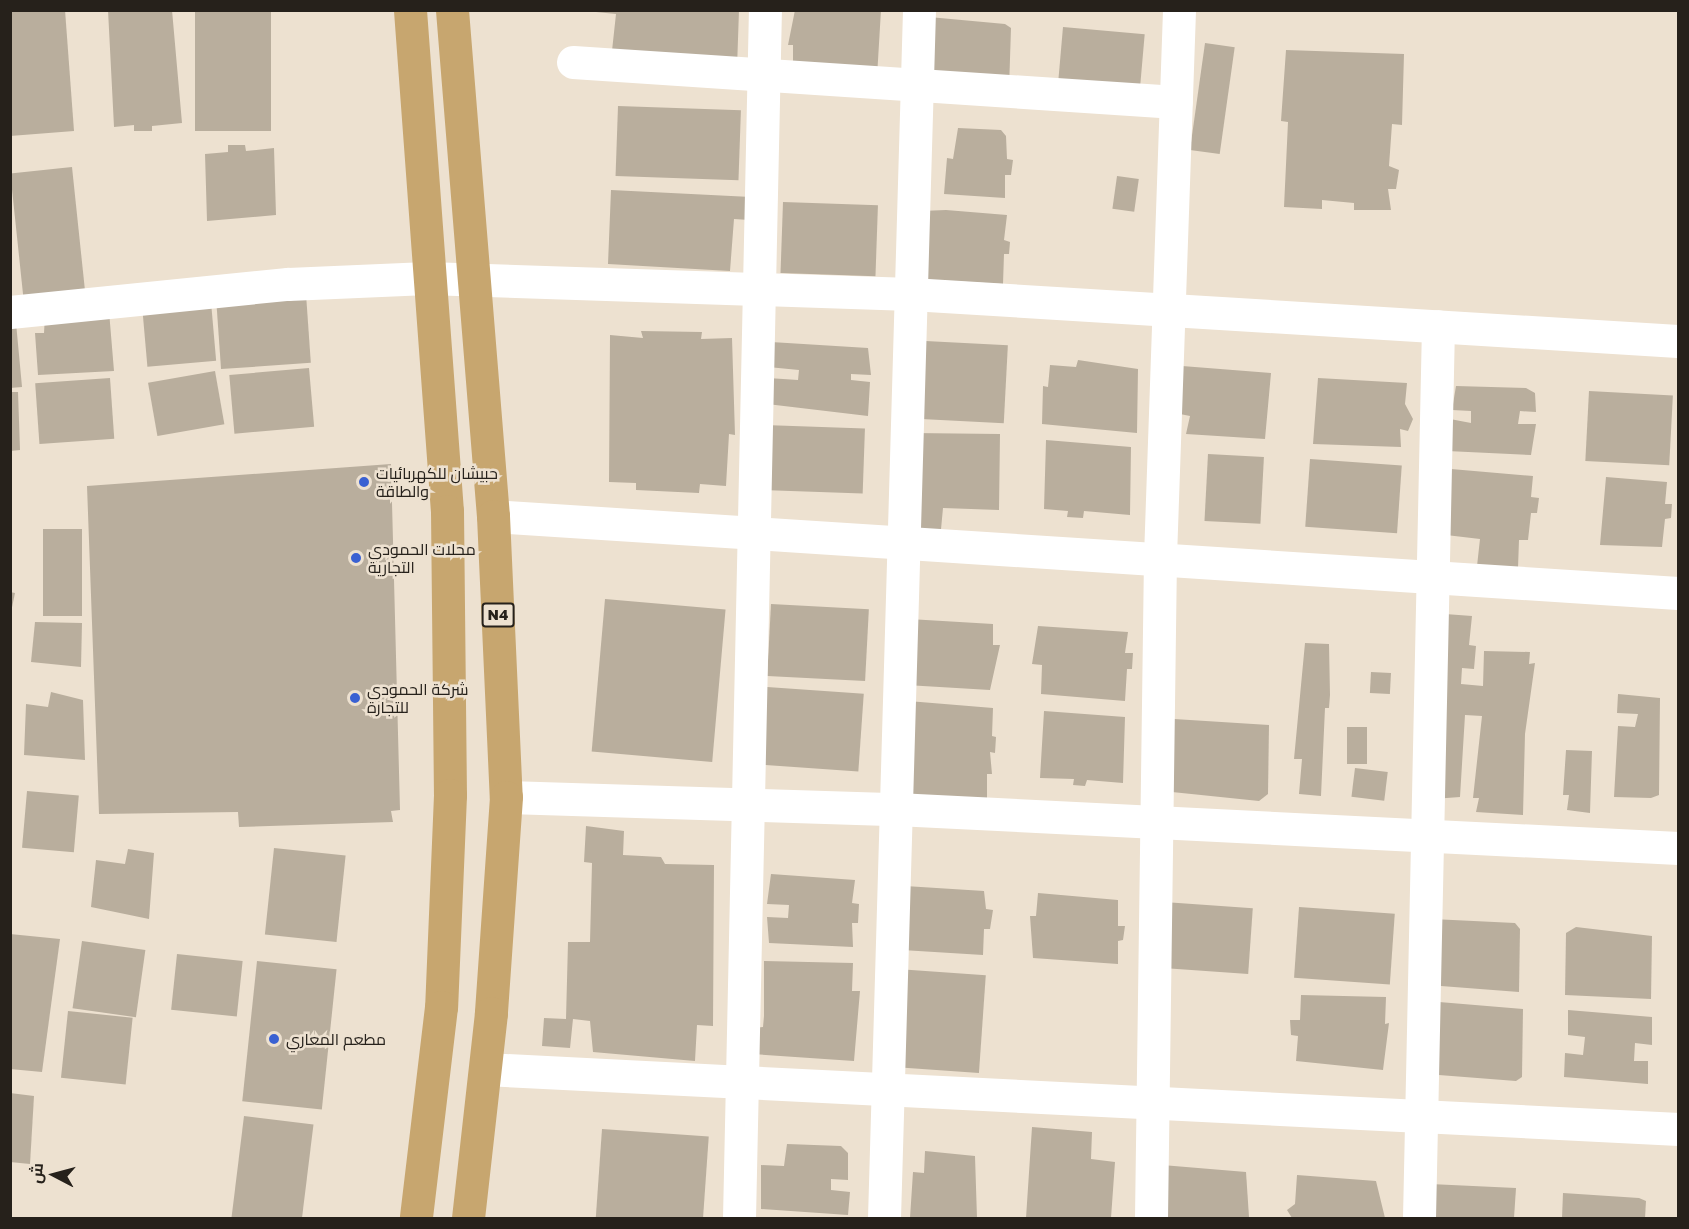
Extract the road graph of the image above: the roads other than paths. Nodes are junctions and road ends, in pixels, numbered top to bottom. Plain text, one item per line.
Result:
1 (410, 10) edge
2 (452, 10) edge
3 (765, 10) edge
4 (920, 10) edge
5 (1179, 10) edge
6 (573, 62) dead end
7 (762, 75) junction
8 (917, 85) junction
9 (1176, 102) junction
10 (427, 278) junction
11 (474, 278) junction
12 (757, 288) junction
13 (911, 294) junction
14 (1166, 311) junction
15 (10, 312) edge
16 (1438, 326) junction
17 (1678, 341) edge
18 (493, 516) junction
19 (754, 531) junction
20 (904, 539) junction
21 (1160, 557) junction
22 (1432, 576) junction
23 (1678, 593) edge
24 (506, 797) junction
25 (751, 805) junction
26 (896, 809) junction
27 (1157, 822) junction
28 (1426, 837) junction
29 (1678, 848) edge
30 (485, 1069) junction
31 (744, 1082) junction
32 (888, 1089) junction
33 (1154, 1102) junction
34 (1421, 1116) junction
35 (1678, 1130) edge
36 (416, 1218) edge
37 (468, 1218) edge
38 (739, 1218) edge
39 (884, 1218) edge
40 (1151, 1218) edge
41 (1419, 1218) edge

1 - 10 highway
2 - 11 highway, N4
3 - 7 street
4 - 8 street
5 - 9 street
6 - 7 street
7 - 8 street
7 - 12 street
8 - 9 street
8 - 13 street
9 - 14 street
10 - 11 street
10 - 15 street
10 - 36 highway
11 - 12 street
11 - 18 highway, N4
12 - 13 street
12 - 19 street
13 - 14 street
13 - 20 street
14 - 16 street
14 - 21 street
16 - 17 street
16 - 22 street
18 - 19 street
18 - 24 highway, N4
19 - 20 street
19 - 25 street
20 - 21 street
20 - 26 street
21 - 22 street
21 - 27 street
22 - 23 street
22 - 28 street
24 - 25 street
24 - 30 highway, N4
25 - 26 street
25 - 31 street
26 - 27 street
26 - 32 street
27 - 28 street
27 - 33 street
28 - 29 street
28 - 34 street
30 - 31 street
30 - 37 highway, N4
31 - 32 street
31 - 38 street
32 - 33 street
32 - 39 street
33 - 34 street
33 - 40 street
34 - 35 street
34 - 41 street

